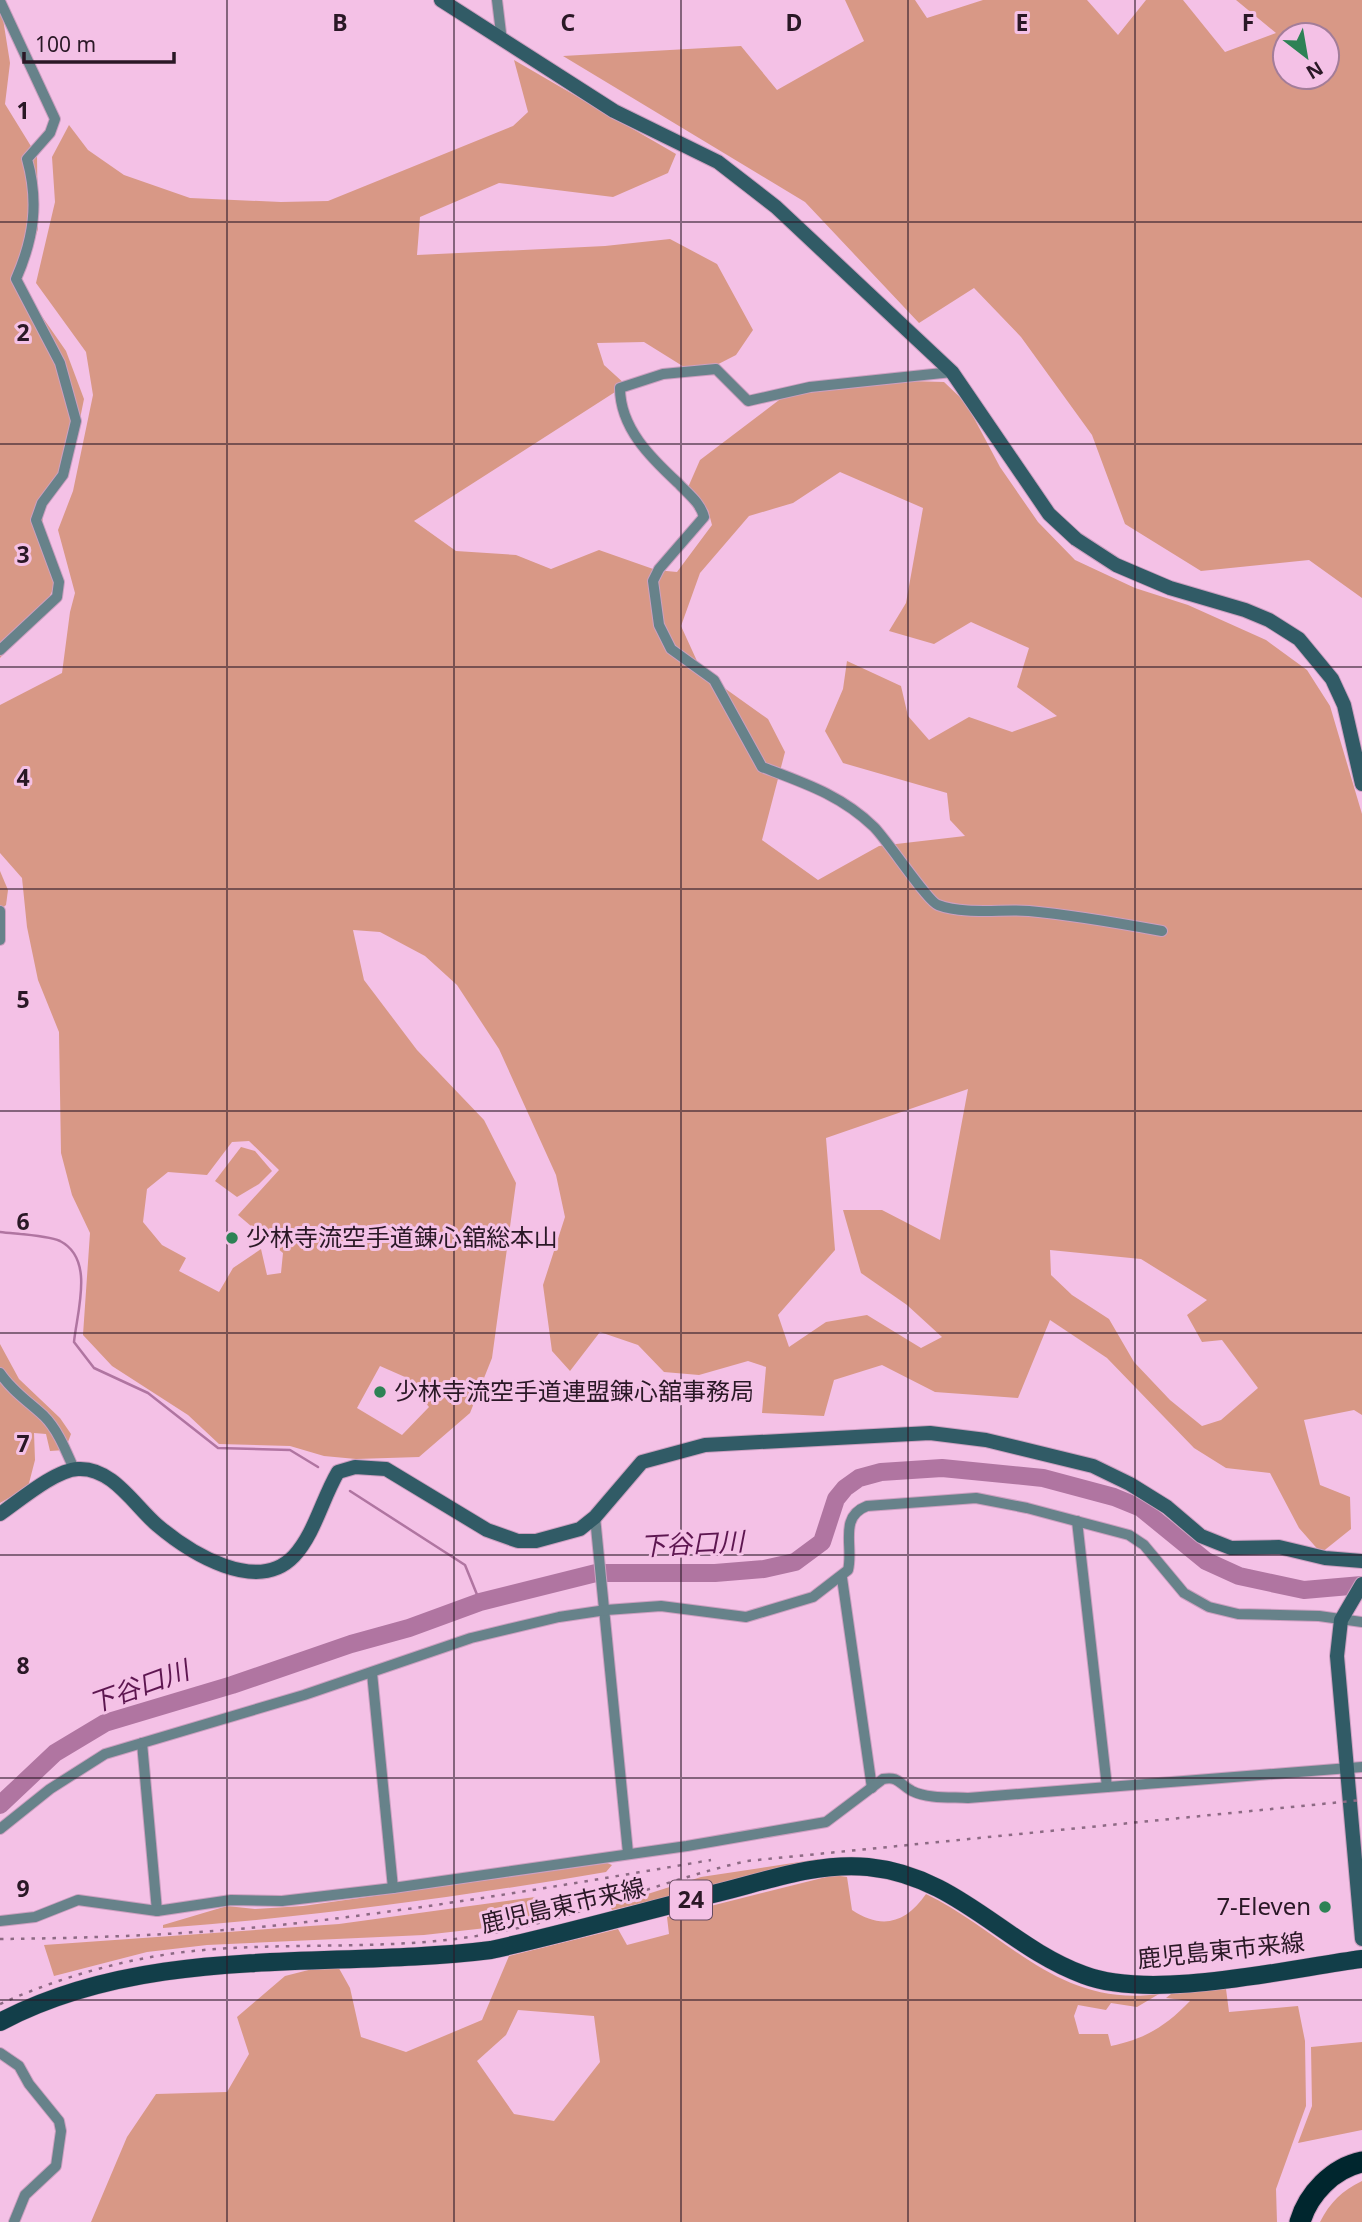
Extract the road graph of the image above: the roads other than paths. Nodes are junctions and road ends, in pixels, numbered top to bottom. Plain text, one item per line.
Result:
1 (441, 0) edge
2 (497, 0) edge
3 (0, 1) edge
4 (502, 41) junction
5 (952, 372) junction
6 (0, 650) edge
7 (1362, 784) edge
8 (0, 911) edge
9 (1162, 931) dead end
10 (0, 940) edge
11 (0, 1373) edge
12 (74, 1469) junction
13 (0, 1514) edge
14 (595, 1517) junction
15 (1077, 1521) junction
16 (1362, 1561) edge
17 (842, 1578) junction
18 (1362, 1584) edge
19 (606, 1610) junction
20 (1341, 1620) junction
21 (1362, 1622) edge
22 (372, 1673) junction
23 (142, 1743) junction
24 (1362, 1767) edge
25 (1345, 1768) junction
26 (1107, 1787) junction
27 (872, 1788) junction
28 (0, 1829) edge
29 (628, 1853) junction
30 (393, 1888) junction
31 (157, 1911) junction
32 (0, 1921) edge
33 (1362, 1940) edge
34 (1362, 1959) edge
35 (0, 2022) edge
36 (0, 2053) edge
37 (1362, 2162) edge
38 (1362, 2172) edge
39 (14, 2222) edge
40 (1300, 2222) edge
41 (1311, 2222) edge

1 - 4 street
2 - 4 street
3 - 6 street
4 - 5 street
5 - 7 street
5 - 9 street
8 - 10 street
11 - 12 street
12 - 13 street
12 - 14 street
14 - 16 street
14 - 19 street
15 - 17 street
15 - 20 street
15 - 26 street
17 - 19 street
17 - 27 street
18 - 20 street
19 - 22 street
19 - 29 street
20 - 21 street
20 - 25 street
22 - 23 street
22 - 30 street
23 - 28 street
23 - 31 street
24 - 25 street
25 - 26 street
25 - 33 street
26 - 27 street
27 - 29 street
29 - 30 street
30 - 31 street
31 - 32 street
34 - 35 main road, 鹿児島東市来線 / 24
36 - 39 street
37 - 40 highway
38 - 41 highway

